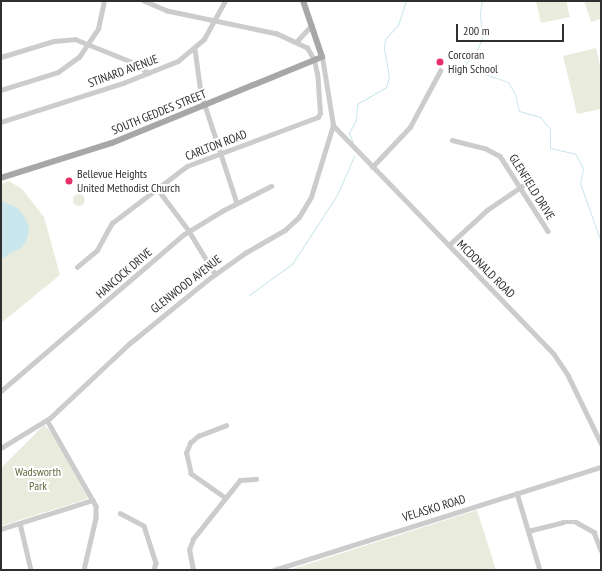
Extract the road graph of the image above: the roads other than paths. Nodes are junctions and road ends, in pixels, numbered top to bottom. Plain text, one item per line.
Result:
1 (104, 1) edge
2 (144, 1) edge
3 (225, 1) edge
4 (303, 1) edge
5 (215, 21) junction
6 (312, 25) junction
7 (296, 42) junction
8 (90, 44) junction
9 (195, 49) junction
10 (1, 57) edge
11 (322, 57) junction
12 (314, 60) junction
13 (440, 71) dead end
14 (148, 73) junction
15 (1, 90) edge
16 (205, 105) junction
17 (1, 122) edge
18 (334, 125) junction
19 (452, 140) dead end
20 (221, 153) junction
21 (372, 166) junction
22 (1, 178) edge
23 (271, 186) dead end
24 (522, 186) junction
25 (158, 188) junction
26 (237, 203) junction
27 (189, 231) junction
28 (548, 231) dead end
29 (449, 245) junction
30 (77, 267) dead end
31 (215, 274) junction
32 (1, 391) edge
33 (47, 420) junction
34 (226, 425) dead end
35 (601, 443) edge
36 (1, 448) edge
37 (601, 467) edge
38 (256, 479) dead end
39 (517, 493) junction
40 (225, 498) junction
41 (93, 500) junction
42 (120, 513) dead end
43 (20, 523) junction
44 (1, 529) edge
45 (528, 531) junction
46 (601, 550) edge
47 (31, 570) edge
48 (84, 570) edge
49 (154, 570) edge
50 (193, 570) edge
51 (274, 570) edge
52 (540, 570) edge

1 - 8 street
2 - 5 street
3 - 5 street, STINARD AVENUE
4 - 6 main road, GLENWOOD AVENUE
5 - 7 street
5 - 9 street, STINARD AVENUE
6 - 7 street
6 - 11 main road, GLENWOOD AVENUE
7 - 12 street
8 - 10 street
8 - 14 street
8 - 15 street
9 - 14 street, STINARD AVENUE
9 - 16 street
11 - 12 main road, SOUTH GEDDES STREET
11 - 18 street, GLENWOOD AVENUE
12 - 16 main road, SOUTH GEDDES STREET
12 - 20 street, CARLTON ROAD
13 - 21 street
14 - 17 street, STINARD AVENUE
16 - 20 street
16 - 22 main road, SOUTH GEDDES STREET
18 - 21 street, MCDONALD ROAD
18 - 31 street, GLENWOOD AVENUE
19 - 24 street, GLENFIELD DRIVE
20 - 25 street, CARLTON ROAD
20 - 26 street
21 - 29 street, MCDONALD ROAD
23 - 26 street, HANCOCK DRIVE
24 - 28 street, GLENFIELD DRIVE
24 - 29 street
25 - 27 street
25 - 30 street, CARLTON ROAD
26 - 27 street, HANCOCK DRIVE
27 - 31 street
27 - 32 street, HANCOCK DRIVE
29 - 35 street, MCDONALD ROAD
31 - 33 street, GLENWOOD AVENUE
33 - 36 street, GLENWOOD AVENUE
33 - 41 street
34 - 40 street
37 - 39 street, VELASKO ROAD
38 - 40 street
39 - 45 street
39 - 51 street, VELASKO ROAD
40 - 50 street
41 - 43 street
41 - 48 street
42 - 49 street
43 - 44 street
43 - 47 street
45 - 46 street
45 - 52 street

